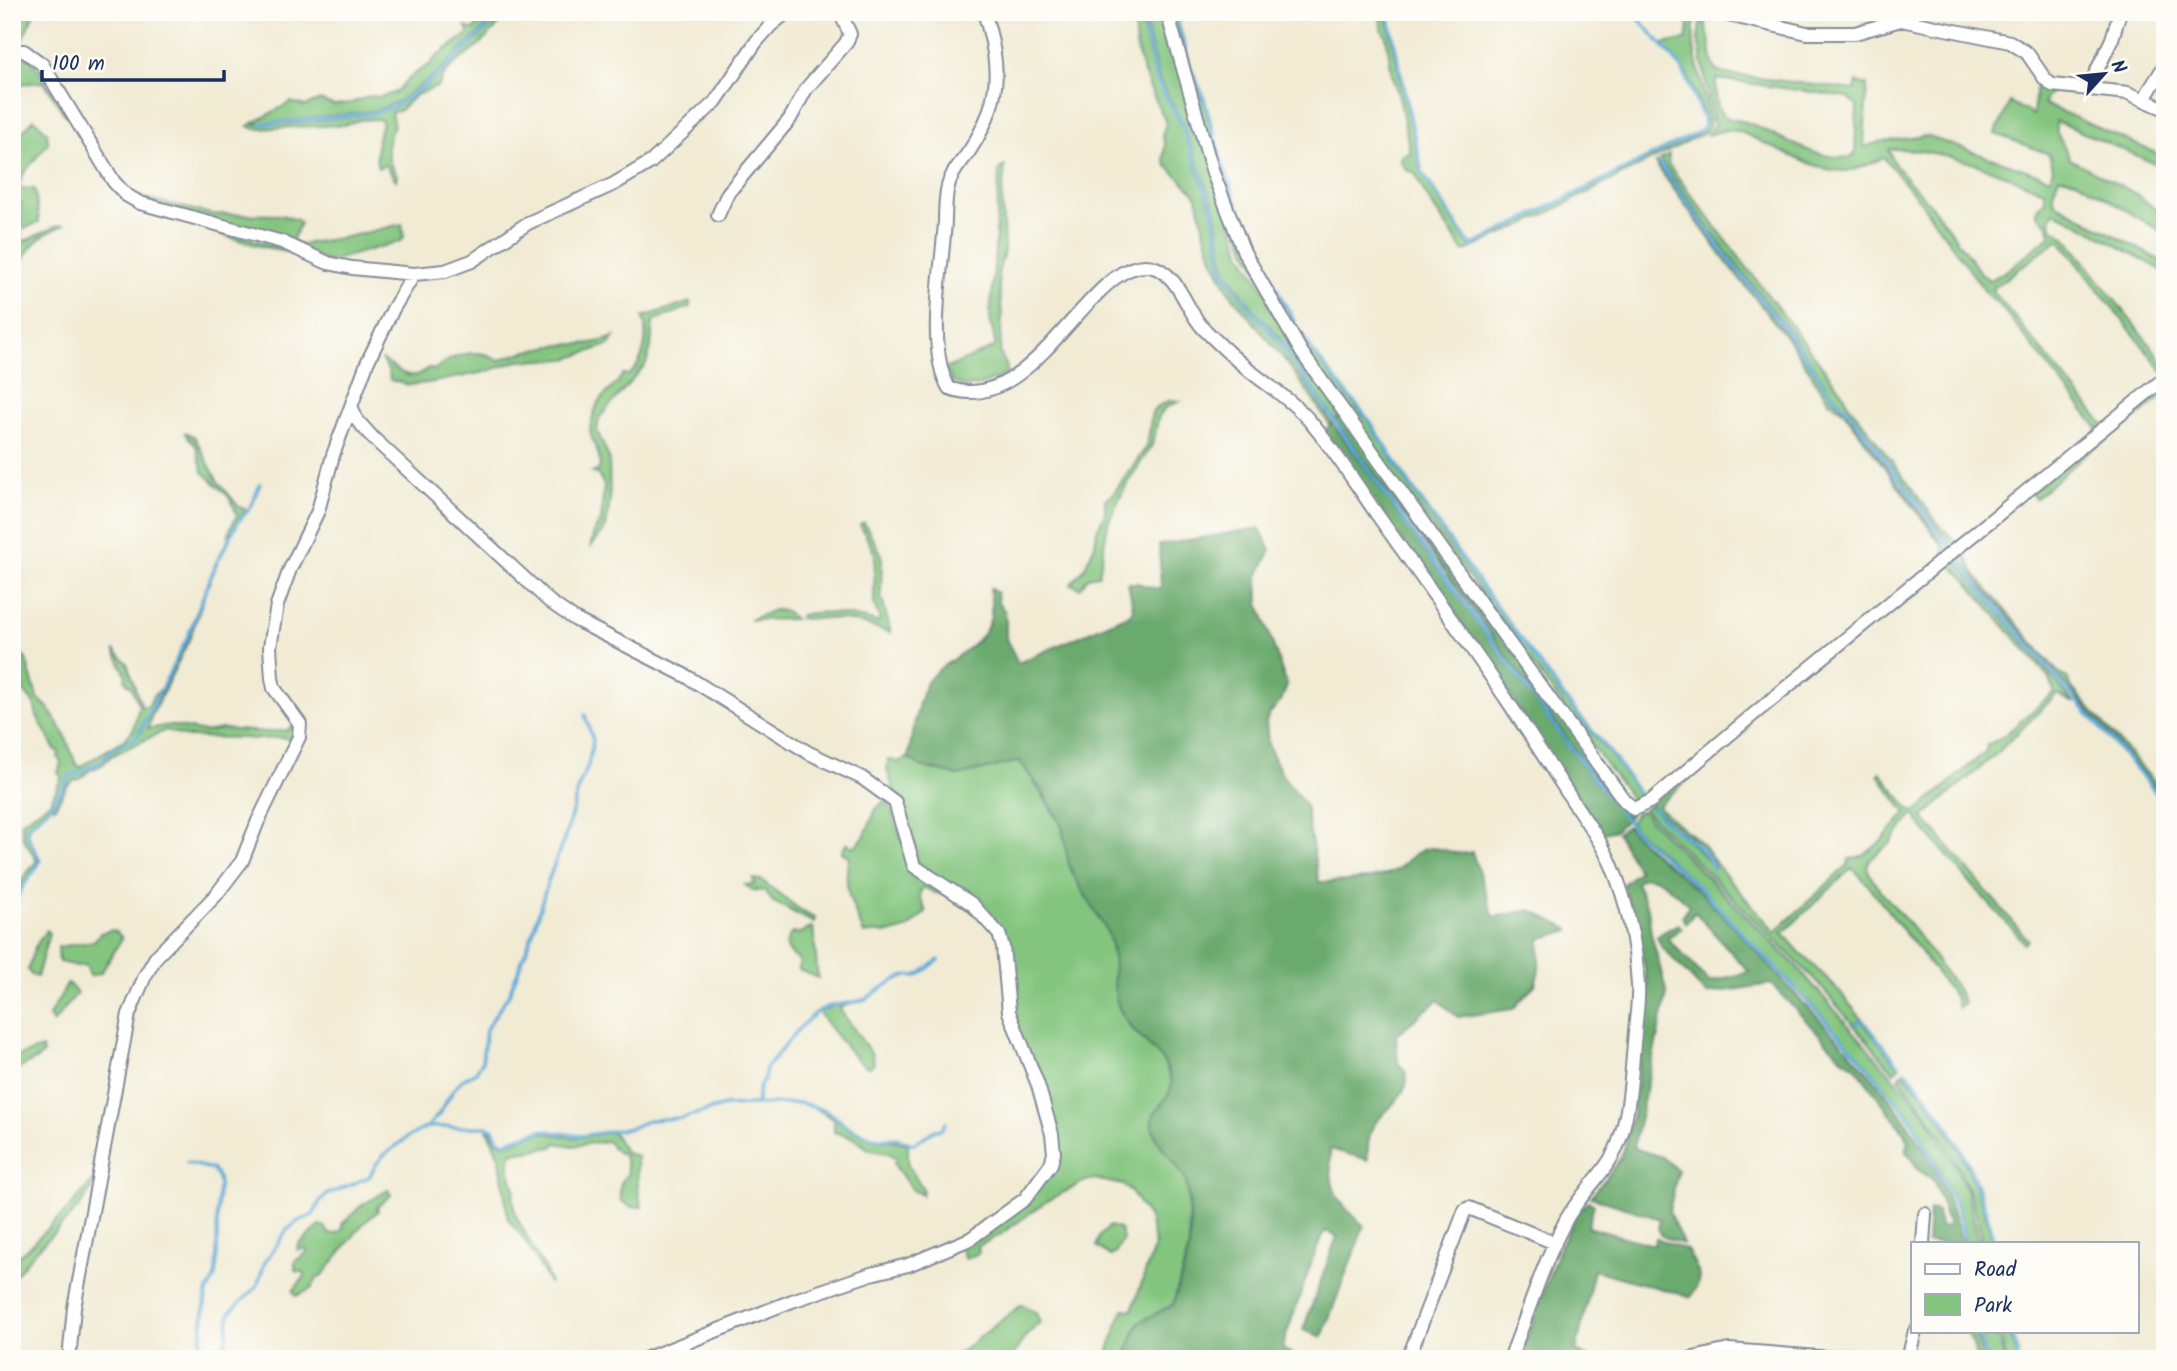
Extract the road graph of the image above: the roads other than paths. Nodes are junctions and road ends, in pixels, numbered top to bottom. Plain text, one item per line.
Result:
1 (788, 12) edge
2 (840, 12) edge
3 (984, 12) edge
4 (1167, 12) edge
5 (1715, 12) edge
6 (2120, 12) edge
7 (12, 51) edge
8 (2165, 65) edge
9 (2088, 89) junction
10 (2144, 99) junction
11 (2165, 109) edge
12 (718, 215) dead end
13 (414, 274) junction
14 (2165, 378) edge
15 (352, 408) junction
16 (1925, 1214) dead end
17 (1923, 1242) edge
18 (1555, 1243) junction
19 (1915, 1332) edge
20 (1511, 1358) edge
21 (69, 1359) edge
22 (645, 1359) edge
23 (1408, 1359) edge
24 (1689, 1359) edge
25 (1844, 1359) edge
26 (1903, 1359) edge

1 - 13 street
2 - 12 street
3 - 18 street
4 - 14 street
5 - 9 street
6 - 9 street
7 - 13 street
8 - 10 street
9 - 10 street
10 - 11 street
13 - 15 street
15 - 21 street
15 - 22 street
16 - 17 street
18 - 20 street
18 - 23 street
19 - 26 street
24 - 25 street

